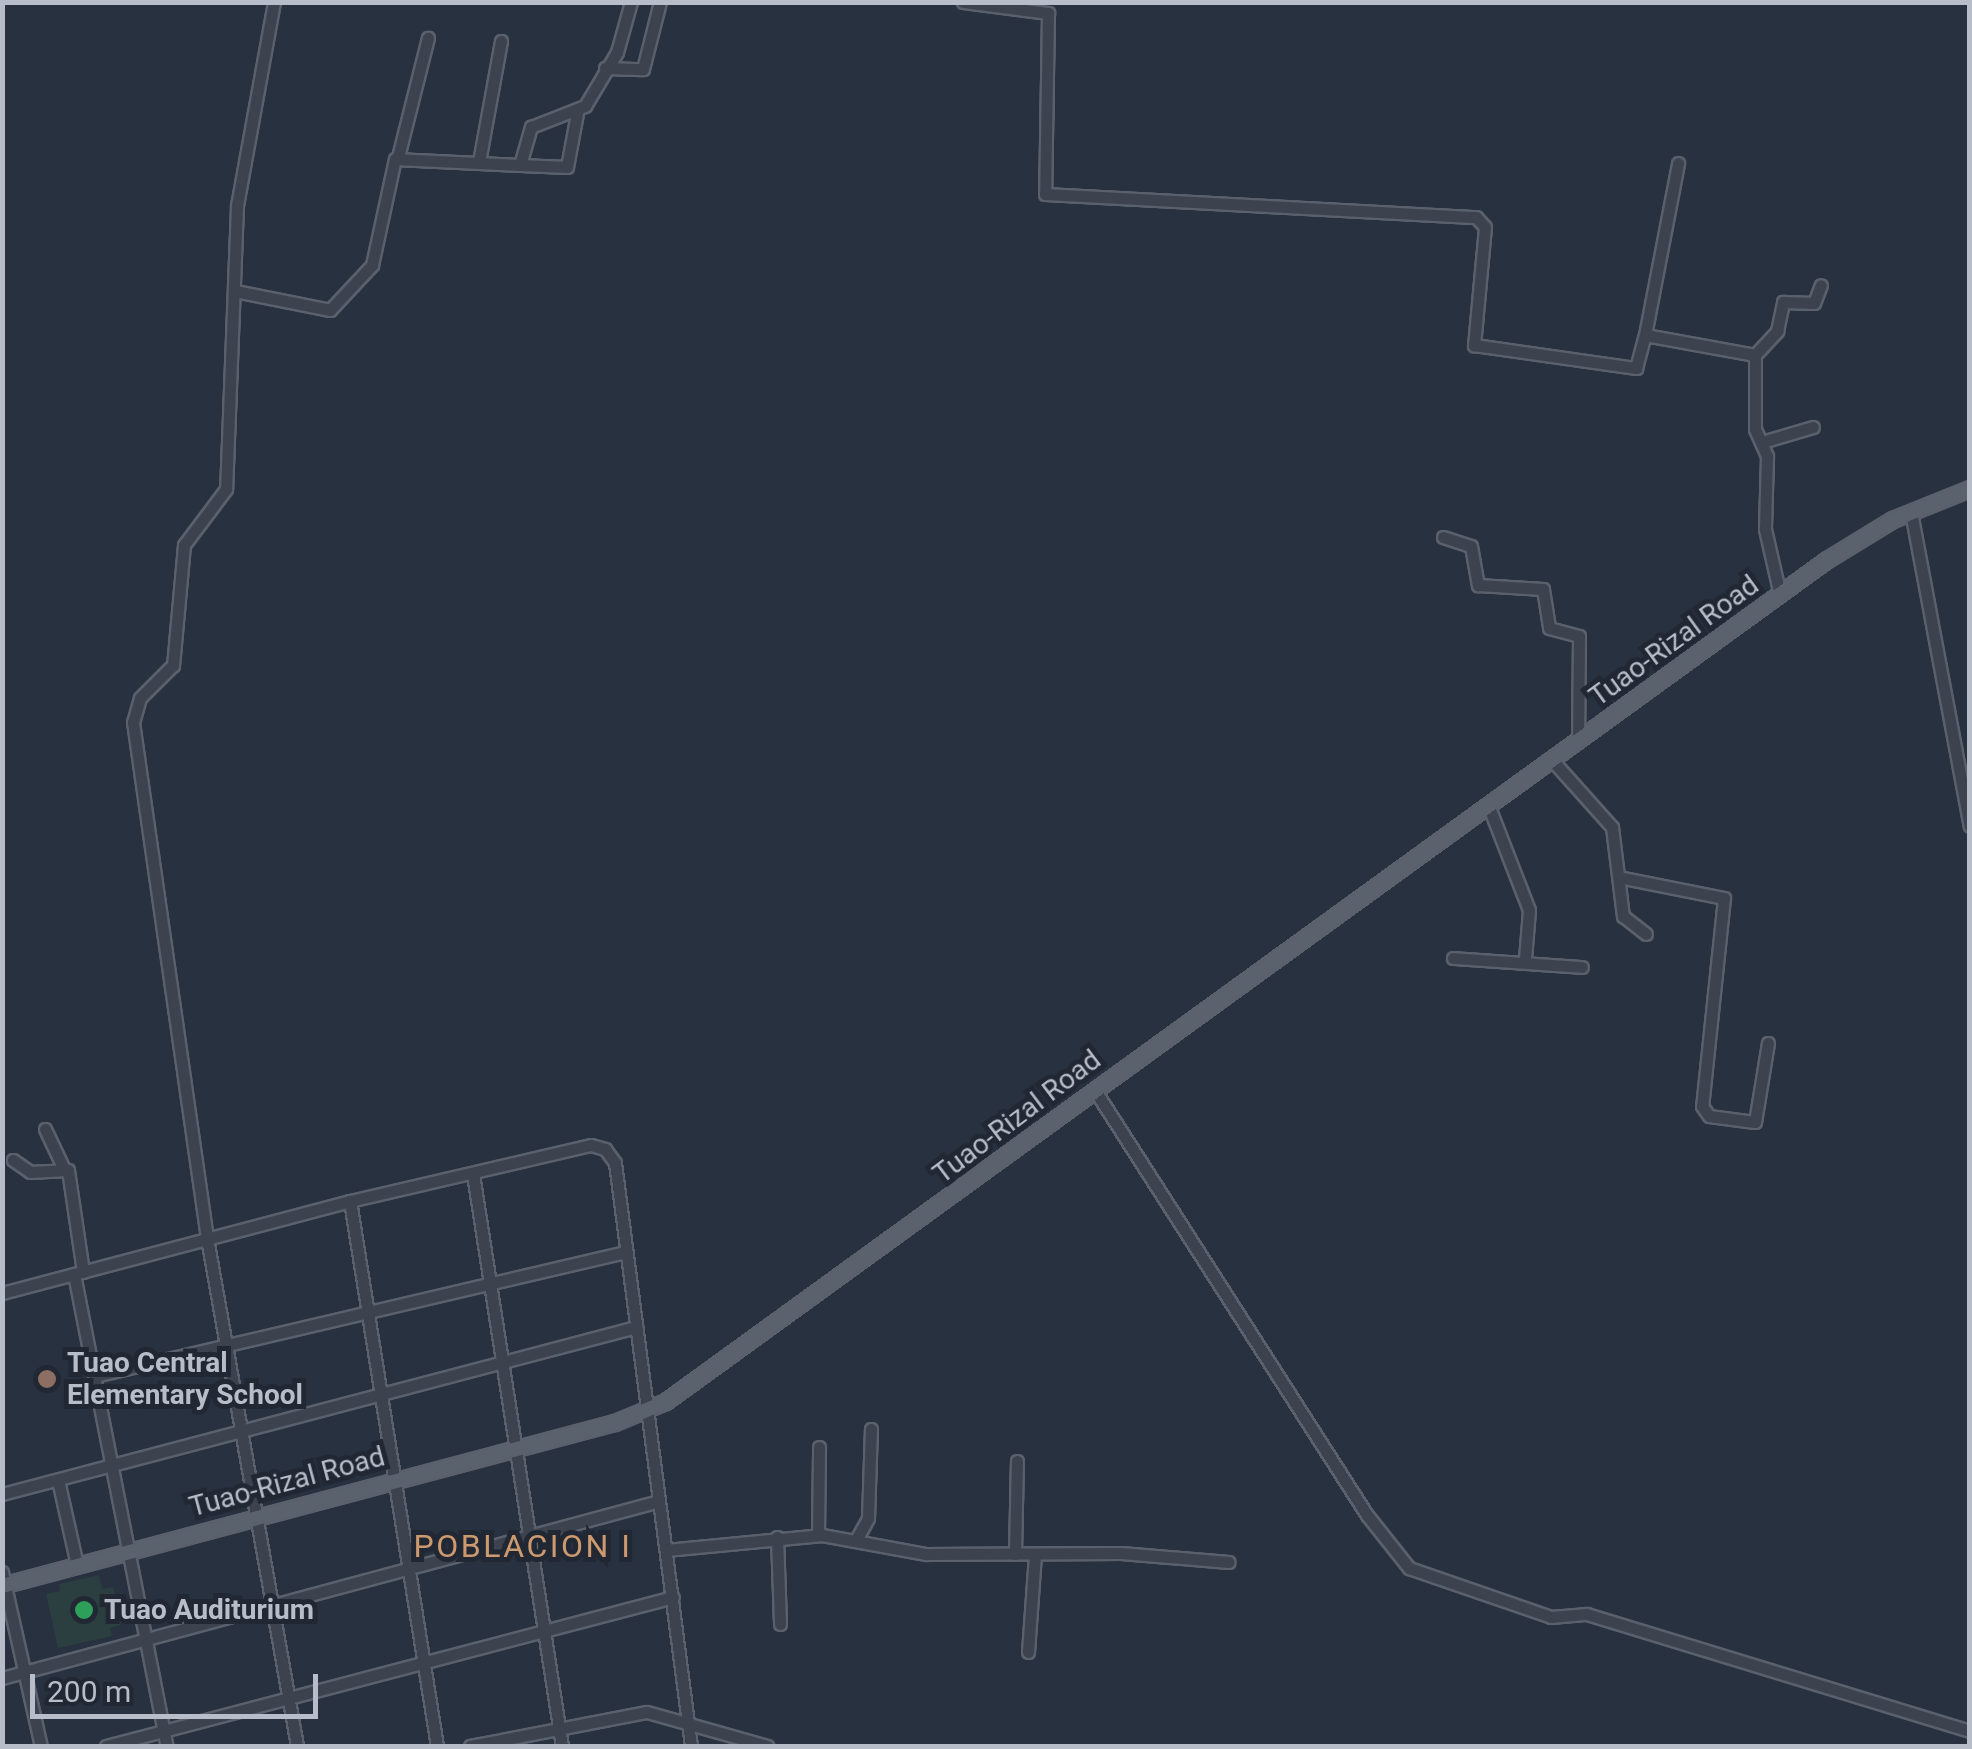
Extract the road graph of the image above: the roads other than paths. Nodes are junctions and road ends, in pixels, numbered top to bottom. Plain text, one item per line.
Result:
1 (274, 2) edge
2 (631, 2) edge
3 (660, 2) edge
4 (963, 2) edge
5 (428, 38) dead end
6 (501, 40) dead end
7 (605, 68) junction
8 (577, 113) junction
9 (398, 157) junction
10 (479, 162) junction
11 (1678, 162) dead end
12 (520, 164) junction
13 (1821, 284) dead end
14 (235, 291) junction
15 (1645, 335) junction
16 (1755, 356) junction
17 (1812, 427) dead end
18 (1762, 442) junction
19 (1970, 489) edge
20 (1911, 512) junction
21 (1444, 537) dead end
22 (1780, 595) junction
23 (1578, 742) junction
24 (1552, 760) junction
25 (1489, 807) junction
26 (1970, 826) edge
27 (1623, 878) junction
28 (1646, 934) dead end
29 (1453, 958) dead end
30 (1526, 959) junction
31 (1582, 968) dead end
32 (1768, 1043) dead end
33 (1094, 1089) junction
34 (46, 1129) dead end
35 (13, 1160) dead end
36 (63, 1167) junction
37 (474, 1174) junction
38 (350, 1201) junction
39 (207, 1238) junction
40 (625, 1252) junction
41 (78, 1273) junction
42 (494, 1280) junction
43 (2, 1293) edge
44 (366, 1310) junction
45 (636, 1328) junction
46 (225, 1348) junction
47 (504, 1359) junction
48 (95, 1376) junction
49 (379, 1390) junction
50 (648, 1412) junction
51 (871, 1429) dead end
52 (240, 1430) junction
53 (518, 1447) junction
54 (819, 1447) dead end
55 (1017, 1461) dead end
56 (112, 1467) junction
57 (58, 1480) junction
58 (392, 1481) junction
59 (2, 1494) edge
60 (659, 1501) junction
61 (255, 1516) junction
62 (530, 1534) junction
63 (818, 1535) junction
64 (777, 1537) junction
65 (856, 1540) junction
66 (130, 1550) junction
67 (666, 1550) junction
68 (1016, 1554) junction
69 (1035, 1555) junction
70 (1229, 1562) dead end
71 (77, 1566) junction
72 (405, 1570) junction
73 (4, 1581) edge
74 (672, 1597) junction
75 (272, 1604) junction
76 (780, 1624) dead end
77 (544, 1635) junction
78 (146, 1640) junction
79 (1028, 1652) dead end
80 (421, 1660) junction
81 (25, 1671) junction
82 (2, 1678) edge
83 (288, 1697) junction
84 (688, 1720) junction
85 (558, 1728) junction
86 (163, 1730) junction
87 (1970, 1731) edge
88 (41, 1746) edge
89 (106, 1746) edge
90 (166, 1746) edge
91 (298, 1746) edge
92 (437, 1746) edge
93 (470, 1746) edge
94 (562, 1746) edge
95 (691, 1746) edge
96 (767, 1746) edge

1 - 14 street
2 - 7 street
3 - 7 street
4 - 15 street
5 - 9 street
6 - 10 street
7 - 8 street
8 - 12 street
8 - 12 street
9 - 10 street
9 - 14 street
10 - 12 street
11 - 15 street
13 - 16 street
14 - 39 street
15 - 16 street
16 - 18 street
17 - 18 street
18 - 22 street
19 - 20 main road, Tuao-Rizal Road
20 - 22 main road, Tuao-Rizal Road
20 - 26 street
21 - 23 street
22 - 23 main road, Tuao-Rizal Road
23 - 24 main road, Tuao-Rizal Road
24 - 25 main road, Tuao-Rizal Road
24 - 27 street
25 - 30 street
25 - 33 main road, Tuao-Rizal Road
27 - 28 street
27 - 32 street
29 - 30 street
30 - 31 street
33 - 50 main road, Tuao-Rizal Road
33 - 87 street
34 - 36 street
35 - 36 street
36 - 41 street
37 - 38 street
37 - 40 street
37 - 42 street
38 - 39 street
38 - 44 street
39 - 41 street
39 - 46 street
40 - 42 street
40 - 45 street
41 - 43 street
41 - 48 street
42 - 44 street
42 - 47 street
44 - 46 street
44 - 49 street
45 - 47 street
45 - 50 street
46 - 48 street
46 - 52 street
47 - 49 street
47 - 53 street
48 - 56 street
49 - 52 street
49 - 58 street
50 - 53 main road, Tuao-Rizal Road
50 - 60 street
51 - 65 street
52 - 56 street
52 - 61 street
53 - 58 main road, Tuao-Rizal Road
53 - 62 street
54 - 63 street
55 - 68 street
56 - 57 street
56 - 66 street
57 - 59 street
57 - 71 street
58 - 61 main road, Tuao-Rizal Road
58 - 72 street
60 - 62 street
60 - 67 street
61 - 66 main road, Tuao-Rizal Road
61 - 75 street
62 - 72 street
62 - 77 street
63 - 64 street
63 - 65 street
64 - 67 street
64 - 76 street
65 - 68 street
66 - 71 main road, Tuao-Rizal Road
66 - 78 street
67 - 74 street
68 - 69 street
69 - 70 street
69 - 79 street
71 - 73 main road, Tuao-Rizal Road
72 - 75 street
72 - 80 street
73 - 81 street
74 - 77 street
74 - 84 street
75 - 78 street
75 - 83 street
77 - 80 street
77 - 85 street
78 - 81 street
78 - 86 street
80 - 83 street
80 - 92 street
81 - 82 street
81 - 88 street
83 - 86 street
83 - 91 street
84 - 85 street
84 - 95 street
84 - 96 street
85 - 93 street
85 - 94 street
86 - 89 street
86 - 90 street

